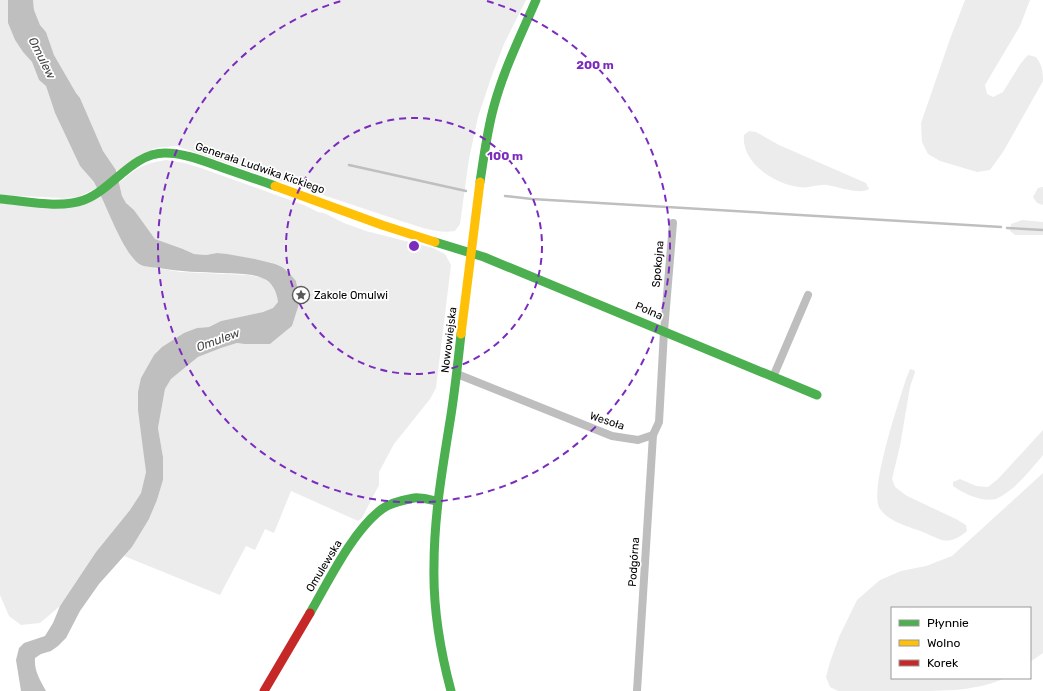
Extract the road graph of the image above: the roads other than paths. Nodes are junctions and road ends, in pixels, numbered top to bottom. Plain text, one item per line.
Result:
1 (536, 0) edge
2 (0, 199) edge
3 (673, 223) dead end
4 (471, 252) junction
5 (808, 294) dead end
6 (664, 331) junction
7 (457, 374) junction
8 (773, 377) junction
9 (817, 395) dead end
10 (653, 435) junction
11 (438, 501) junction
12 (264, 691) edge
13 (451, 691) edge
14 (637, 691) edge

1 - 4 street, Nowowiejska
2 - 4 street, Generała Ludwika Kickiego
3 - 6 street, Spokojna
4 - 6 street, Polna
4 - 7 street, Nowowiejska
5 - 8 street
6 - 8 street, Polna
6 - 10 street
7 - 10 street, Wesoła
7 - 11 street, Nowowiejska
8 - 9 street, Polna
10 - 14 street, Podgórna
11 - 12 street, Omulewska
11 - 13 street, Nowowiejska

